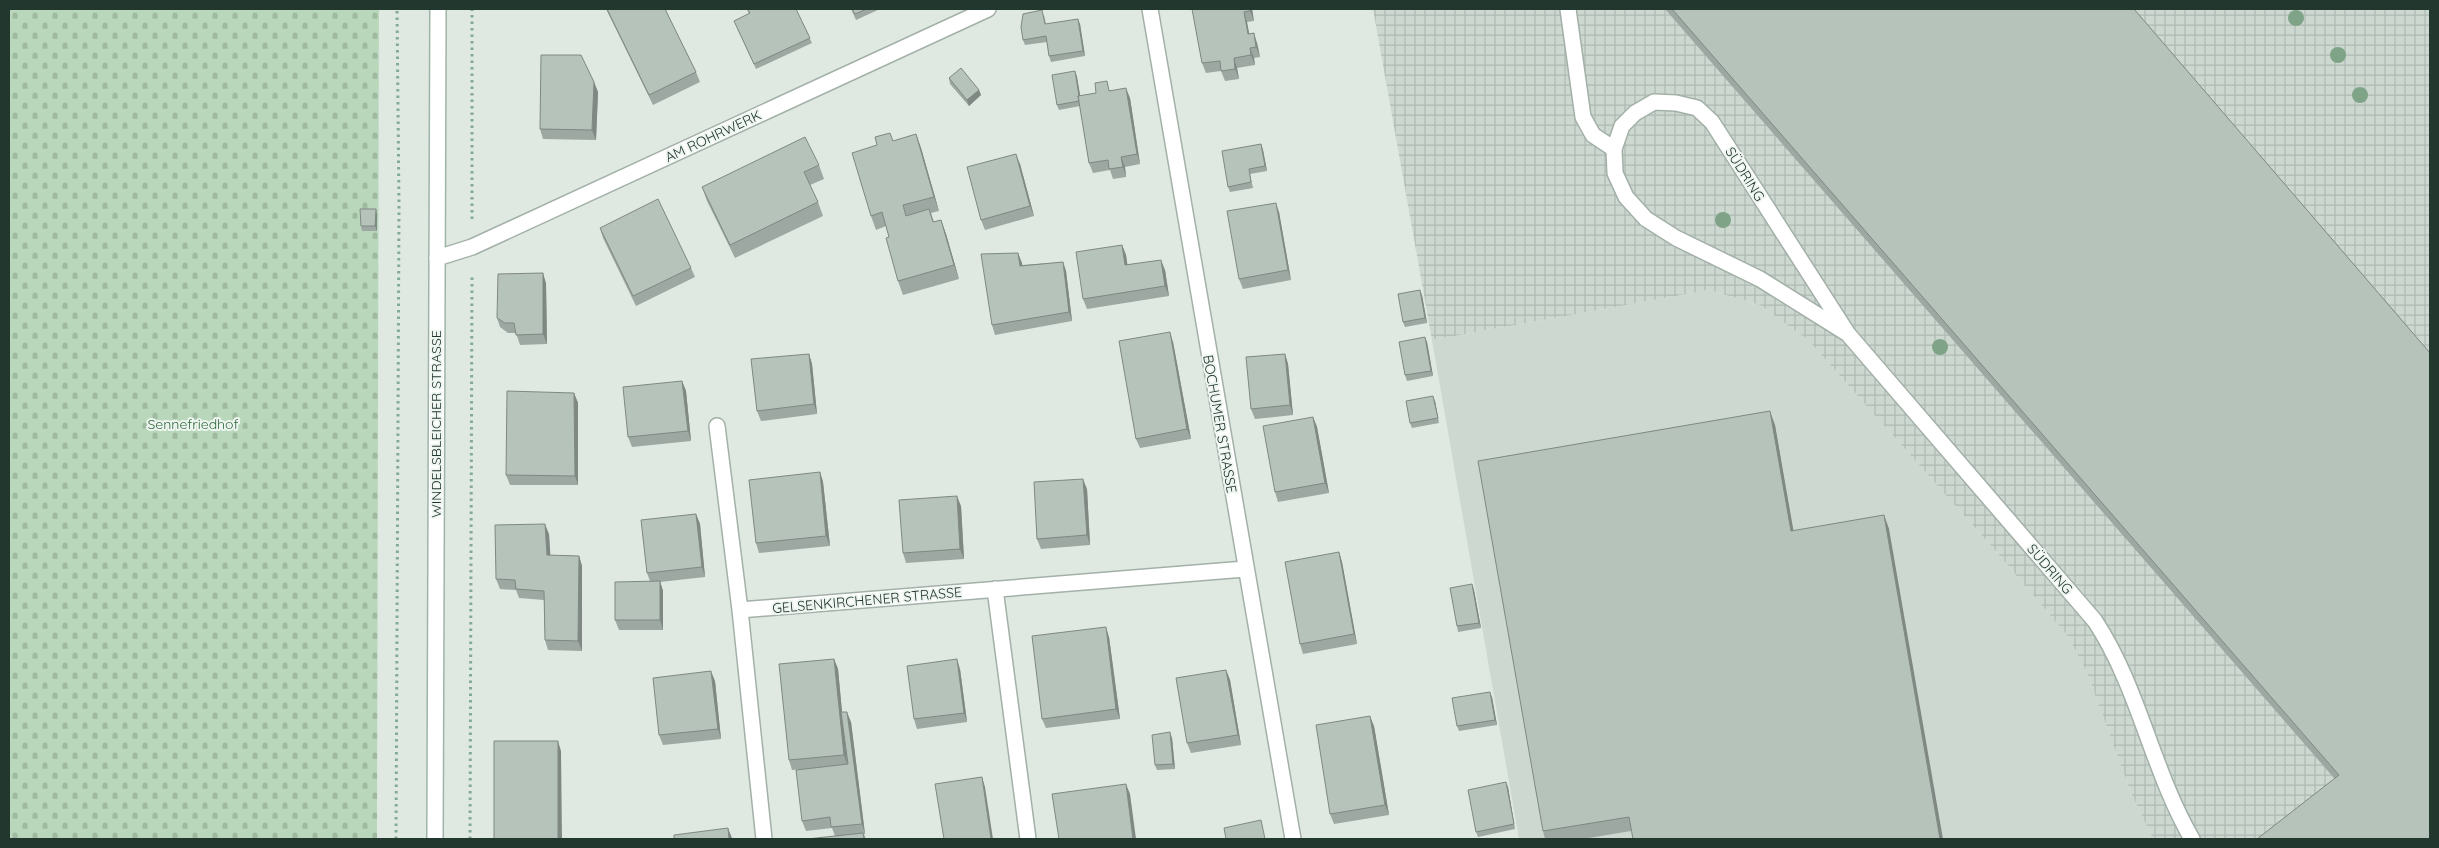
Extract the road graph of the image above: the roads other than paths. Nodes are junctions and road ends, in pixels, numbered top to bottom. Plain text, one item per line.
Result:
1 (438, 9) edge
2 (988, 9) edge
3 (1150, 9) edge
4 (1568, 9) edge
5 (1614, 149) junction
6 (436, 258) junction
7 (1848, 334) junction
8 (718, 426) dead end
9 (1245, 569) junction
10 (995, 589) junction
11 (740, 610) junction
12 (435, 839) edge
13 (764, 839) edge
14 (1028, 839) edge
15 (1293, 839) edge
16 (2192, 839) edge

1 - 6 street, WINDELSBLEICHER STRASSE
2 - 6 street, AM ROHRWERK
3 - 9 street, BOCHUMER STRASSE
4 - 5 street
5 - 7 street, SÜDRING
5 - 7 street, SÜDRING
6 - 12 street, WINDELSBLEICHER STRASSE
7 - 16 street, SÜDRING
8 - 11 street
9 - 10 street, GELSENKIRCHENER STRASSE
9 - 15 street, BOCHUMER STRASSE
10 - 11 street, GELSENKIRCHENER STRASSE
10 - 14 street
11 - 13 street

